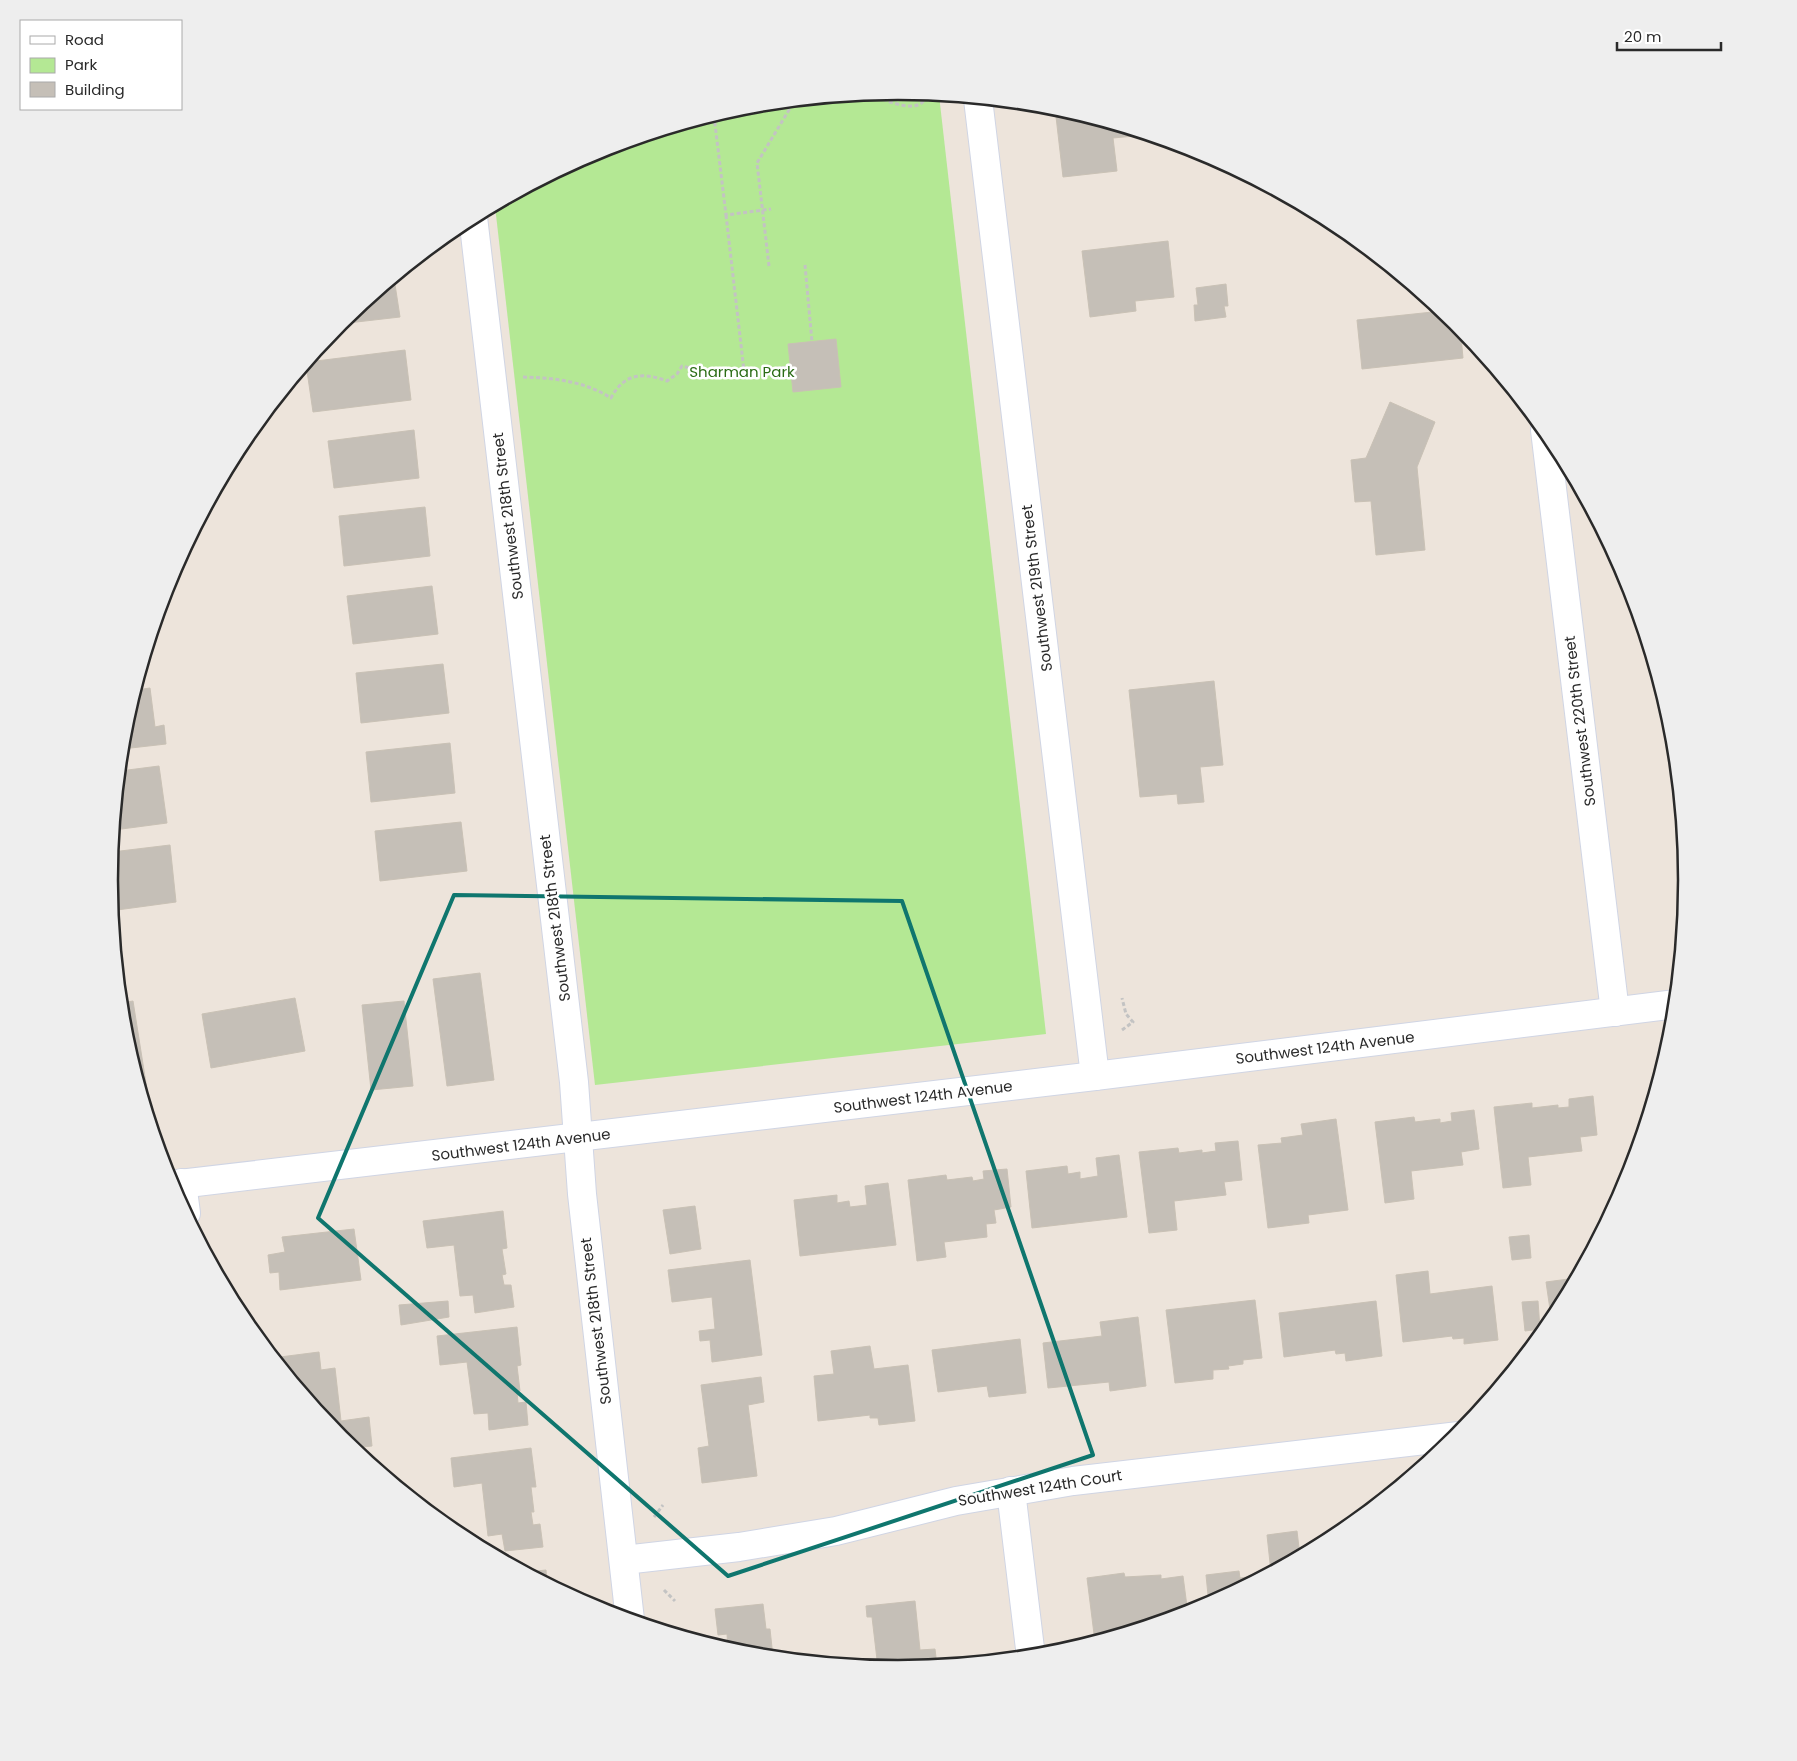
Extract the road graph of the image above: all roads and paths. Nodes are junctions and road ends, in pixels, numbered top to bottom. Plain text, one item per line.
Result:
1 (886, 100) edge
2 (924, 101) edge
3 (979, 105) edge
4 (790, 108) edge
5 (715, 122) edge
6 (771, 209) dead end
7 (761, 211) junction
8 (726, 215) junction
9 (474, 226) edge
10 (805, 265) dead end
11 (768, 266) dead end
12 (812, 342) dead end
13 (791, 367) dead end
14 (744, 371) junction
15 (520, 377) dead end
16 (1547, 447) edge
17 (1122, 998) dead end
18 (1668, 1005) edge
19 (1615, 1012) junction
20 (1117, 1033) dead end
21 (1095, 1076) junction
22 (578, 1138) junction
23 (179, 1184) edge
24 (1444, 1438) edge
25 (1011, 1491) junction
26 (663, 1505) dead end
27 (654, 1517) dead end
28 (624, 1560) junction
29 (664, 1590) dead end
30 (675, 1601) dead end
31 (629, 1613) edge
32 (1030, 1649) edge

1 - 2 path
3 - 21 street, Southwest 219th Street
4 - 7 path
5 - 8 path
6 - 7 path
7 - 8 path
7 - 11 path
8 - 14 path
9 - 22 street, Southwest 218th Street
10 - 12 path
13 - 14 path
14 - 15 path
16 - 19 street, Southwest 220th Street
17 - 20 path
18 - 19 street, Southwest 124th Avenue
19 - 21 street, Southwest 124th Avenue
21 - 22 street, Southwest 124th Avenue
22 - 23 street, Southwest 124th Avenue
22 - 28 street, Southwest 218th Street
24 - 25 street, Southwest 124th Court
25 - 28 street, Southwest 124th Court
25 - 32 street
26 - 27 path
28 - 31 street, Southwest 218th Street
29 - 30 path

